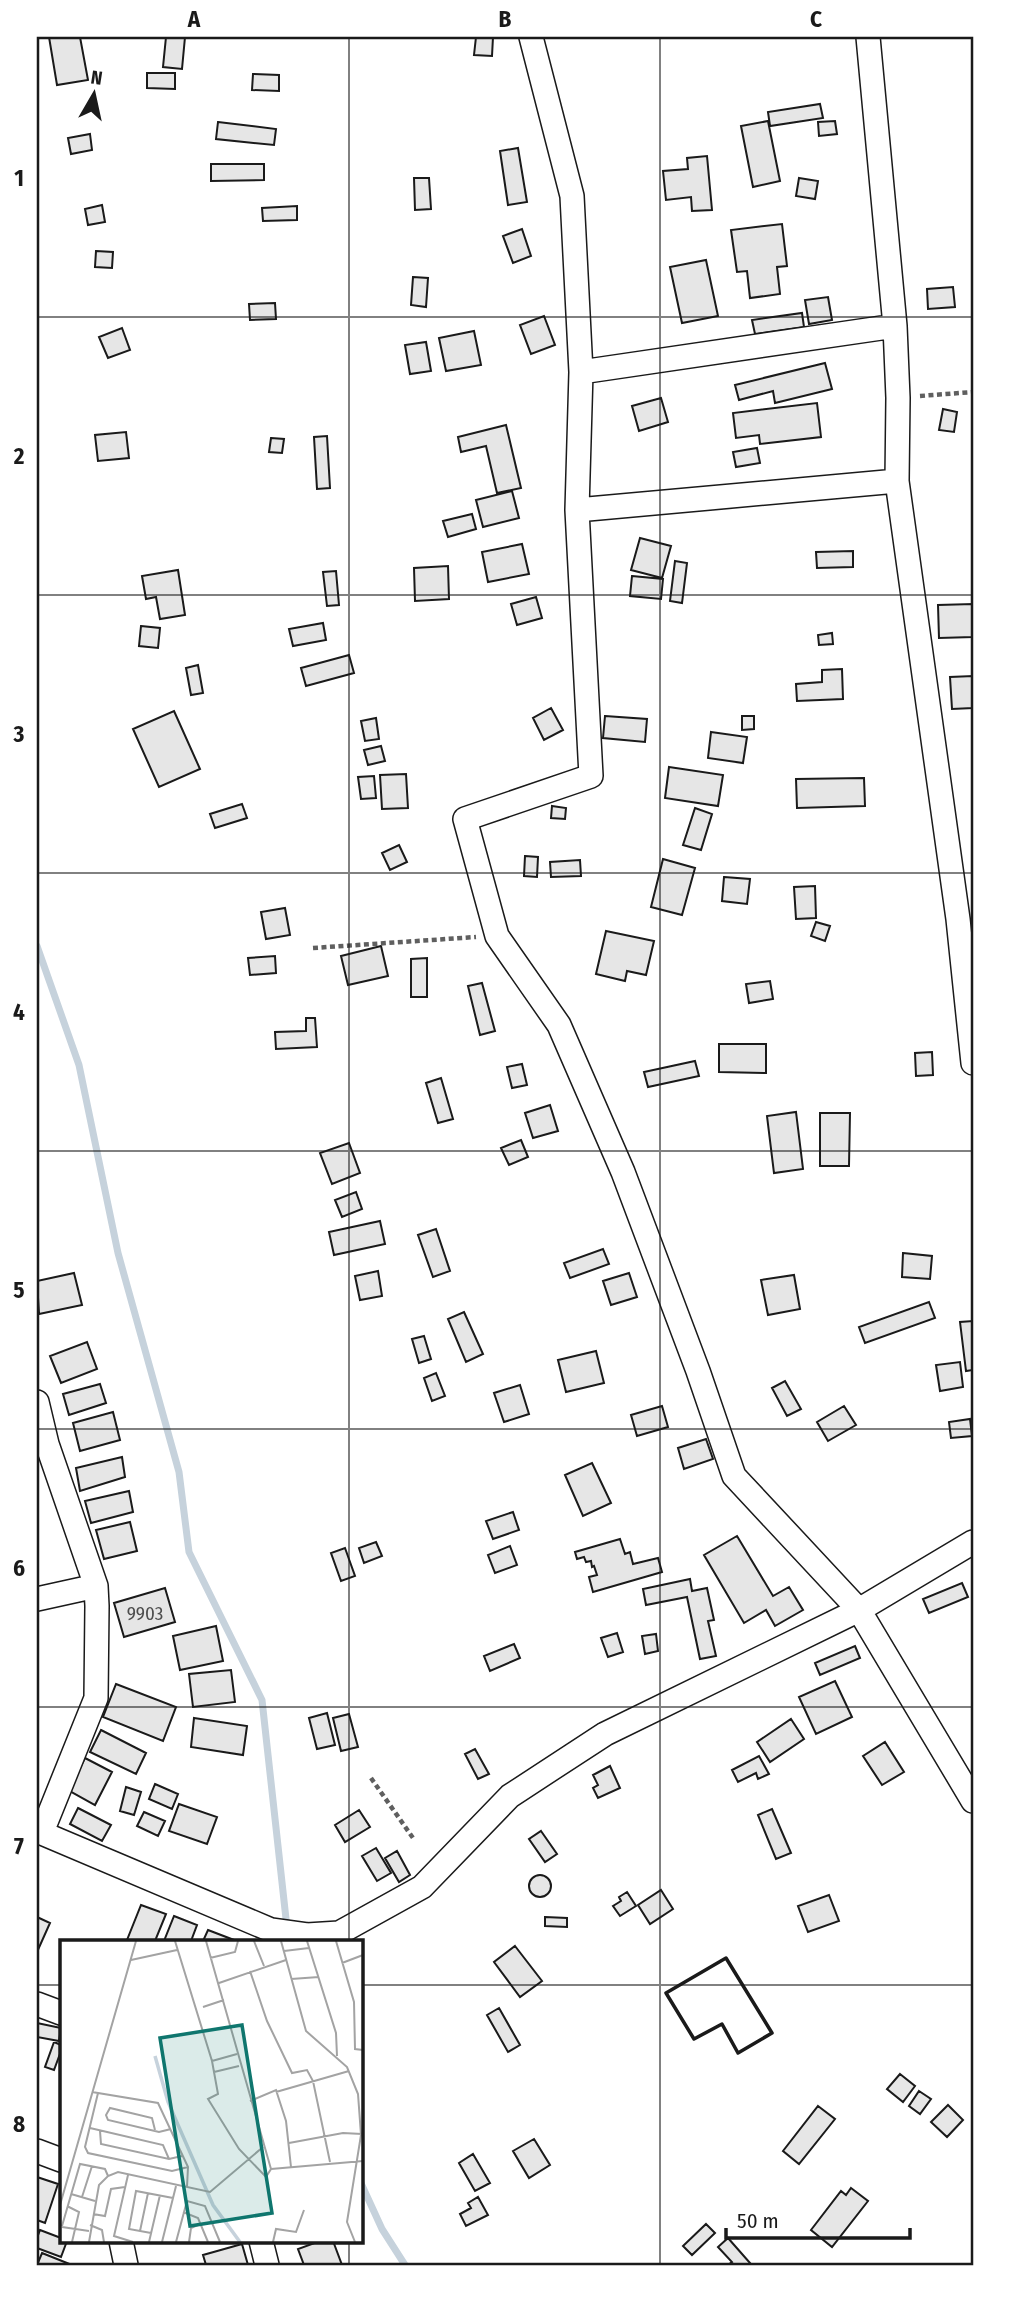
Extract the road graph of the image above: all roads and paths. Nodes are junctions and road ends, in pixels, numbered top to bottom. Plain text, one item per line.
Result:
1 (531, 37) edge
2 (868, 37) edge
3 (895, 326) junction
4 (581, 372) junction
5 (973, 392) edge
6 (898, 398) junction
7 (897, 481) junction
8 (577, 510) junction
9 (965, 918) edge
10 (497, 936) junction
11 (313, 948) dead end
12 (973, 1063) edge
13 (37, 1402) edge
14 (42, 1445) edge
15 (973, 1542) edge
16 (96, 1586) junction
17 (37, 1598) edge
18 (859, 1611) junction
19 (371, 1778) dead end
20 (973, 1801) edge
21 (39, 1831) edge
22 (413, 1838) dead end
23 (37, 2004) edge
24 (60, 2013) edge
25 (37, 2151) edge
26 (60, 2160) edge
27 (121, 2242) edge
28 (261, 2242) edge
29 (126, 2265) edge
30 (267, 2265) edge

1 - 4 street
2 - 3 street
3 - 4 street
3 - 6 street
4 - 8 street
5 - 6 path
6 - 7 street
7 - 8 street
7 - 9 street
8 - 10 street
9 - 12 street
10 - 11 path
10 - 18 street
13 - 14 street
14 - 16 street
15 - 18 street
16 - 17 street
16 - 21 street
18 - 20 street
18 - 21 street
19 - 22 path
23 - 24 street
25 - 26 street
27 - 29 street
28 - 30 street

